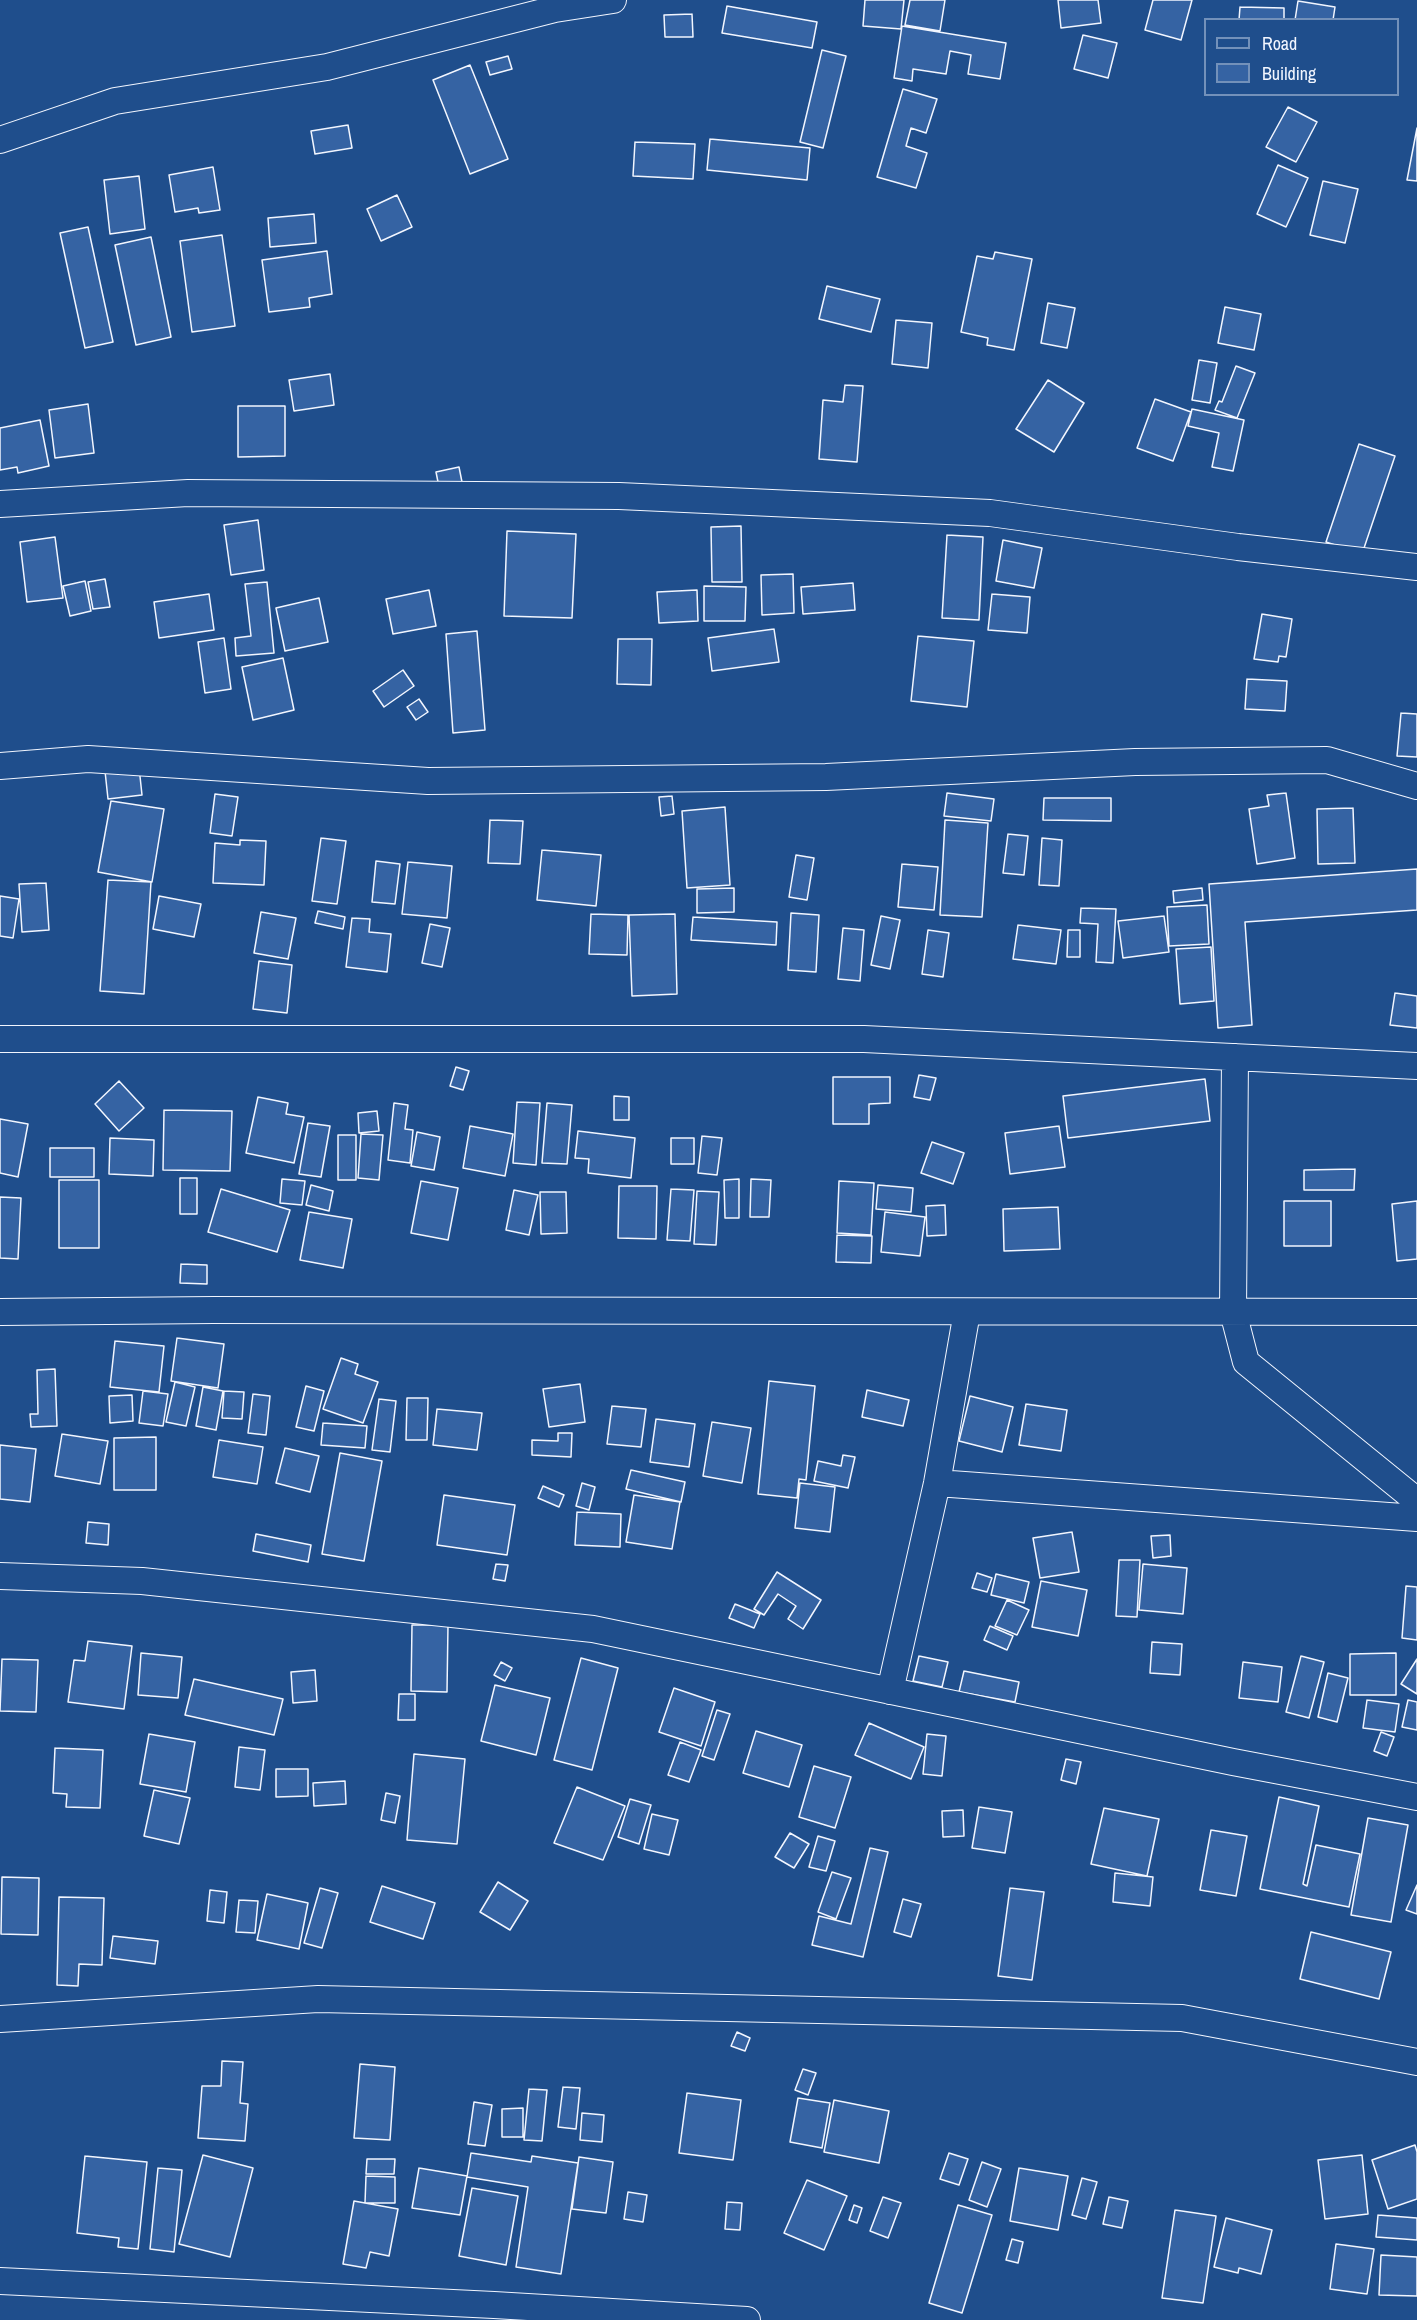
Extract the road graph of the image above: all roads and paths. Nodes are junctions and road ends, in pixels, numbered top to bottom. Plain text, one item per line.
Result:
1 (613, 0) edge
2 (0, 140) edge
3 (2, 507) edge
4 (1417, 567) edge
5 (0, 766) edge
6 (1417, 786) edge
7 (0, 1039) edge
8 (1235, 1057) junction
9 (1417, 1066) edge
10 (0, 1312) edge
11 (967, 1312) junction
12 (1233, 1312) junction
13 (1417, 1312) edge
14 (937, 1483) junction
15 (1417, 1501) edge
16 (1417, 1518) edge
17 (0, 1576) edge
18 (890, 1691) junction
19 (1417, 1797) edge
20 (0, 2019) edge
21 (1417, 2062) edge
22 (0, 2281) edge
23 (747, 2320) edge

1 - 2 street
3 - 4 street
5 - 6 street
7 - 8 street
8 - 9 street
8 - 12 street
10 - 11 street
11 - 12 street
11 - 14 street
12 - 13 street
12 - 15 street
14 - 16 street
14 - 18 street
17 - 18 street
18 - 19 street
20 - 21 street
22 - 23 street

